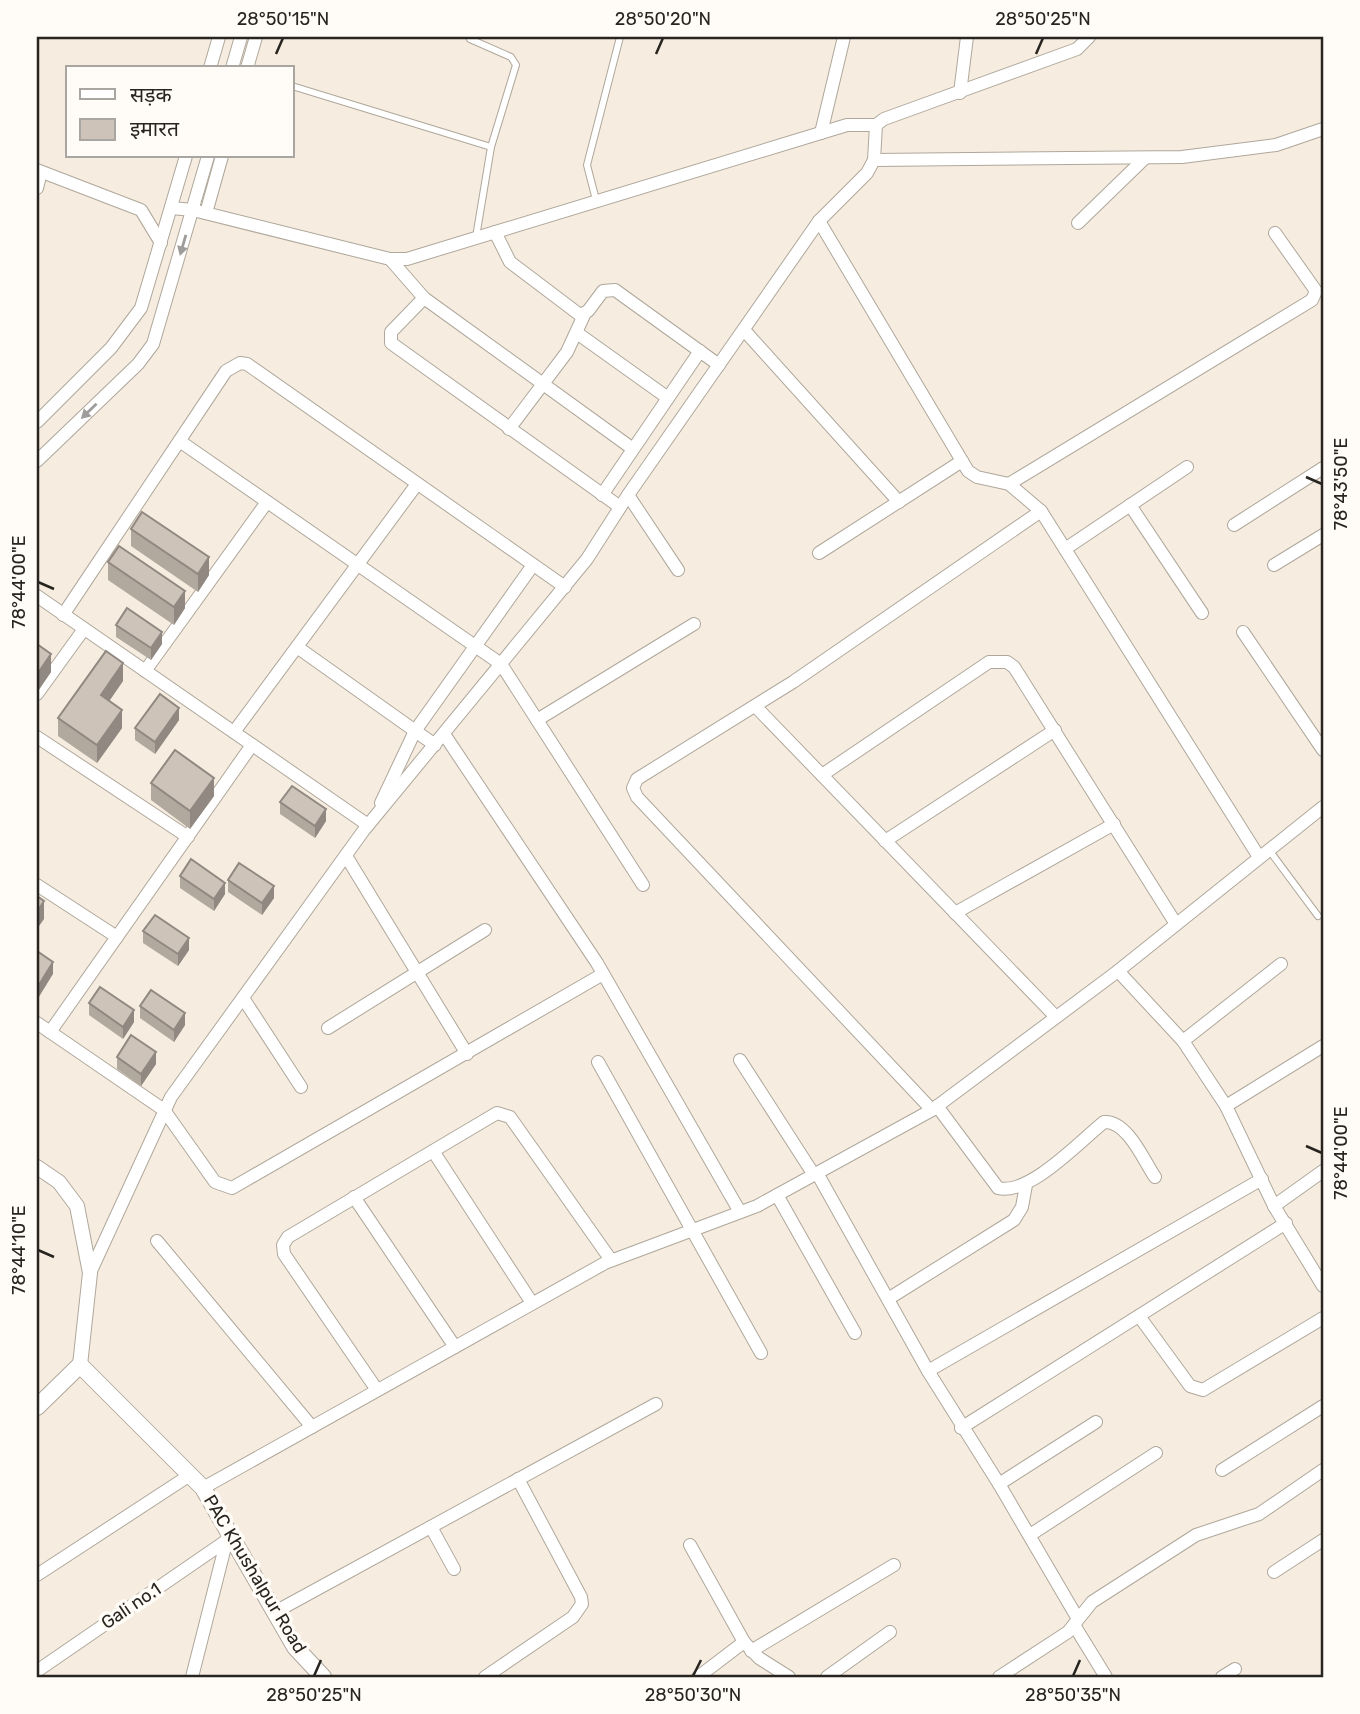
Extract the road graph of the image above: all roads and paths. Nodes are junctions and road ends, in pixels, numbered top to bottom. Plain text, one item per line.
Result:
1 (219, 37) edge
2 (241, 37) edge
3 (256, 37) edge
4 (620, 37) edge
5 (844, 37) edge
6 (967, 37) edge
7 (1089, 37) edge
8 (470, 39) dead end
9 (211, 66) edge
10 (233, 66) edge
11 (248, 66) edge
12 (294, 87) edge
13 (960, 93) junction
14 (876, 125) junction
15 (1323, 129) edge
16 (821, 133) junction
17 (491, 147) junction
18 (185, 158) edge
19 (207, 158) edge
20 (221, 158) edge
21 (1145, 158) junction
22 (874, 159) junction
23 (39, 171) edge
24 (37, 188) edge
25 (597, 201) junction
26 (171, 208) junction
27 (192, 210) junction
28 (206, 213) junction
29 (820, 221) junction
30 (1078, 223) dead end
31 (495, 232) junction
32 (1275, 233) dead end
33 (477, 237) junction
34 (161, 243) junction
35 (390, 259) junction
36 (424, 298) junction
37 (584, 315) junction
38 (744, 330) junction
39 (577, 333) junction
40 (700, 351) junction
41 (719, 365) junction
42 (542, 381) junction
43 (668, 398) junction
44 (37, 422) edge
45 (509, 429) junction
46 (181, 442) junction
47 (633, 449) junction
48 (37, 461) edge
49 (962, 461) junction
50 (1187, 467) dead end
51 (1323, 468) edge
52 (417, 484) junction
53 (1009, 484) junction
54 (602, 495) junction
55 (628, 495) junction
56 (267, 502) junction
57 (899, 502) junction
58 (1130, 505) junction
59 (620, 508) junction
60 (1041, 510) junction
61 (1234, 525) dead end
62 (1323, 535) edge
63 (1065, 549) junction
64 (820, 553) dead end
65 (357, 564) junction
66 (533, 565) junction
67 (1274, 565) dead end
68 (678, 570) dead end
69 (565, 587) junction
70 (37, 596) edge
71 (1202, 613) dead end
72 (63, 615) junction
73 (694, 624) dead end
74 (84, 629) junction
75 (1243, 632) dead end
76 (297, 647) junction
77 (475, 647) junction
78 (501, 664) junction
79 (145, 671) junction
80 (37, 694) edge
81 (755, 706) junction
82 (537, 720) junction
83 (1055, 730) junction
84 (415, 731) junction
85 (234, 732) junction
86 (444, 734) junction
87 (37, 737) edge
88 (253, 745) junction
89 (435, 745) junction
90 (1323, 750) edge
91 (822, 775) junction
92 (1323, 807) edge
93 (371, 822) junction
94 (1114, 824) junction
95 (188, 837) junction
96 (885, 841) junction
97 (1264, 853) junction
98 (346, 856) junction
99 (37, 885) edge
100 (643, 885) dead end
101 (955, 913) junction
102 (1318, 916) dead end
103 (1176, 924) junction
104 (485, 930) dead end
105 (117, 937) junction
106 (1281, 964) dead end
107 (1118, 971) junction
108 (417, 972) junction
109 (603, 974) junction
110 (243, 998) junction
111 (1056, 1017) junction
112 (37, 1023) edge
113 (328, 1028) dead end
114 (50, 1032) junction
115 (1182, 1041) junction
116 (1323, 1046) edge
117 (467, 1054) junction
118 (740, 1060) dead end
119 (598, 1062) dead end
120 (301, 1087) dead end
121 (1226, 1106) junction
122 (935, 1107) junction
123 (164, 1110) junction
124 (433, 1151) junction
125 (37, 1167) edge
126 (1323, 1171) edge
127 (815, 1174) junction
128 (1155, 1177) dead end
129 (1262, 1179) junction
130 (1026, 1185) junction
131 (777, 1195) junction
132 (354, 1197) junction
133 (1274, 1206) junction
134 (740, 1212) junction
135 (1286, 1223) junction
136 (694, 1229) junction
137 (157, 1241) dead end
138 (611, 1260) junction
139 (90, 1273) junction
140 (1323, 1286) edge
141 (888, 1299) junction
142 (532, 1303) junction
143 (1139, 1316) junction
144 (1323, 1318) edge
145 (855, 1333) dead end
146 (455, 1347) junction
147 (761, 1353) dead end
148 (80, 1365) junction
149 (928, 1371) junction
150 (377, 1390) junction
151 (656, 1404) dead end
152 (1323, 1406) edge
153 (37, 1407) edge
154 (1096, 1422) dead end
155 (312, 1427) junction
156 (961, 1428) junction
157 (1156, 1453) dead end
158 (1222, 1470) dead end
159 (1323, 1470) edge
160 (190, 1475) junction
161 (518, 1479) junction
162 (999, 1484) junction
163 (203, 1488) junction
164 (430, 1527) junction
165 (1030, 1535) junction
166 (227, 1537) junction
167 (1323, 1540) edge
168 (690, 1545) dead end
169 (894, 1565) dead end
170 (454, 1569) dead end
171 (1275, 1572) dead end
172 (37, 1575) edge
173 (275, 1612) junction
174 (1076, 1622) junction
175 (890, 1632) dead end
176 (748, 1647) junction
177 (1235, 1669) dead end
178 (37, 1671) edge
179 (191, 1677) edge
180 (323, 1677) edge
181 (485, 1677) edge
182 (698, 1677) edge
183 (789, 1677) edge
184 (827, 1677) edge
185 (999, 1677) edge
186 (1106, 1677) edge
187 (1222, 1677) edge

1 - 9 street
2 - 10 street
3 - 11 street
4 - 25 lane
5 - 16 street
6 - 13 street
7 - 13 street
8 - 17 lane
12 - 17 lane
13 - 14 street
14 - 16 street
14 - 22 street
15 - 21 street
16 - 25 street
17 - 33 lane
18 - 26 street
19 - 27 street
20 - 28 street
21 - 22 street
21 - 30 street
22 - 29 street
23 - 24 street
23 - 34 street
25 - 31 street
26 - 27 street
26 - 34 street
27 - 28 street
27 -> 48 street
28 - 35 street
29 - 38 street
29 - 49 street
31 - 33 street
31 - 37 street
32 - 53 street
33 - 35 street
34 - 44 street
35 - 36 street
36 - 42 street
36 - 45 street
37 - 39 street
37 - 40 street
38 - 41 street
38 - 57 street
39 - 42 street
39 - 43 street
40 - 41 street
40 - 43 street
41 - 55 street
42 - 45 street
42 - 47 street
43 - 47 street
45 - 54 street
46 - 52 street
46 - 56 street
46 - 72 street
47 - 54 street
49 - 53 street
49 - 57 street
50 - 58 street
51 - 61 street
52 - 65 street
52 - 66 street
53 - 60 street
54 - 59 street
55 - 59 street
55 - 68 street
56 - 65 street
56 - 79 street
57 - 64 street
58 - 63 street
58 - 71 street
59 - 69 street
60 - 63 street
60 - 81 street
62 - 67 street
63 - 97 street
65 - 76 street
65 - 77 street
66 - 69 street
66 - 77 street
69 - 78 street
70 - 72 street
72 - 74 street
73 - 82 street
74 - 79 street
74 - 80 street
75 - 90 street
76 - 84 street
76 - 85 street
77 - 78 street
77 - 84 street
78 - 82 street
78 - 86 street
79 - 85 street
81 - 91 street
81 - 122 street
82 - 100 street
83 - 91 street
83 - 94 street
83 - 96 street
84 - 89 street
84 - 93 street
85 - 88 street
86 - 89 street
86 - 109 street
87 - 95 street
88 - 93 street
88 - 95 street
89 - 93 street
91 - 96 street
92 - 97 street
93 - 98 street
94 - 101 street
94 - 103 street
95 - 105 street
96 - 101 street
97 - 102 lane
97 - 103 street
98 - 108 street
98 - 110 street
99 - 105 street
101 - 111 street
103 - 107 street
104 - 108 street
105 - 114 street
106 - 115 street
107 - 111 street
107 - 115 street
108 - 113 street
108 - 117 street
109 - 117 street
109 - 134 street
110 - 120 street
110 - 123 street
111 - 122 street
112 - 114 street
114 - 123 street
115 - 121 street
116 - 121 street
117 - 123 street
118 - 127 street
119 - 136 street
121 - 129 street
122 - 127 street
122 - 130 street
123 - 139 street
124 - 132 street
124 - 138 street
124 - 142 street
125 - 139 street
126 - 133 street
127 - 131 street
127 - 141 street
128 - 130 street
129 - 133 street
129 - 149 street
130 - 141 street
131 - 134 street
131 - 145 street
132 - 146 street
132 - 150 street
133 - 135 street
134 - 136 street
135 - 140 street
135 - 143 street
136 - 138 street
136 - 147 street
137 - 155 street
138 - 142 street
139 - 148 street
141 - 149 street
142 - 146 street
143 - 144 street
143 - 156 street
146 - 150 street
148 - 153 main road
148 - 160 main road, PAC Khushalpur Road
149 - 156 street
150 - 155 street
151 - 161 street
152 - 158 street
154 - 162 street
155 - 163 street
156 - 162 street
157 - 165 street
159 - 174 street
160 - 163 main road, PAC Khushalpur Road
160 - 172 street
161 - 164 street
161 - 181 street
162 - 165 street
163 - 166 main road, PAC Khushalpur Road
164 - 170 street
164 - 173 street
165 - 174 street
166 - 173 main road, PAC Khushalpur Road
166 - 178 street, Gali no.1
166 - 179 street
167 - 171 street
168 - 176 street
169 - 176 street
173 - 180 main road, PAC Khushalpur Road
174 - 185 street
174 - 186 street
175 - 184 street
176 - 182 street
176 - 183 street
177 - 187 street

